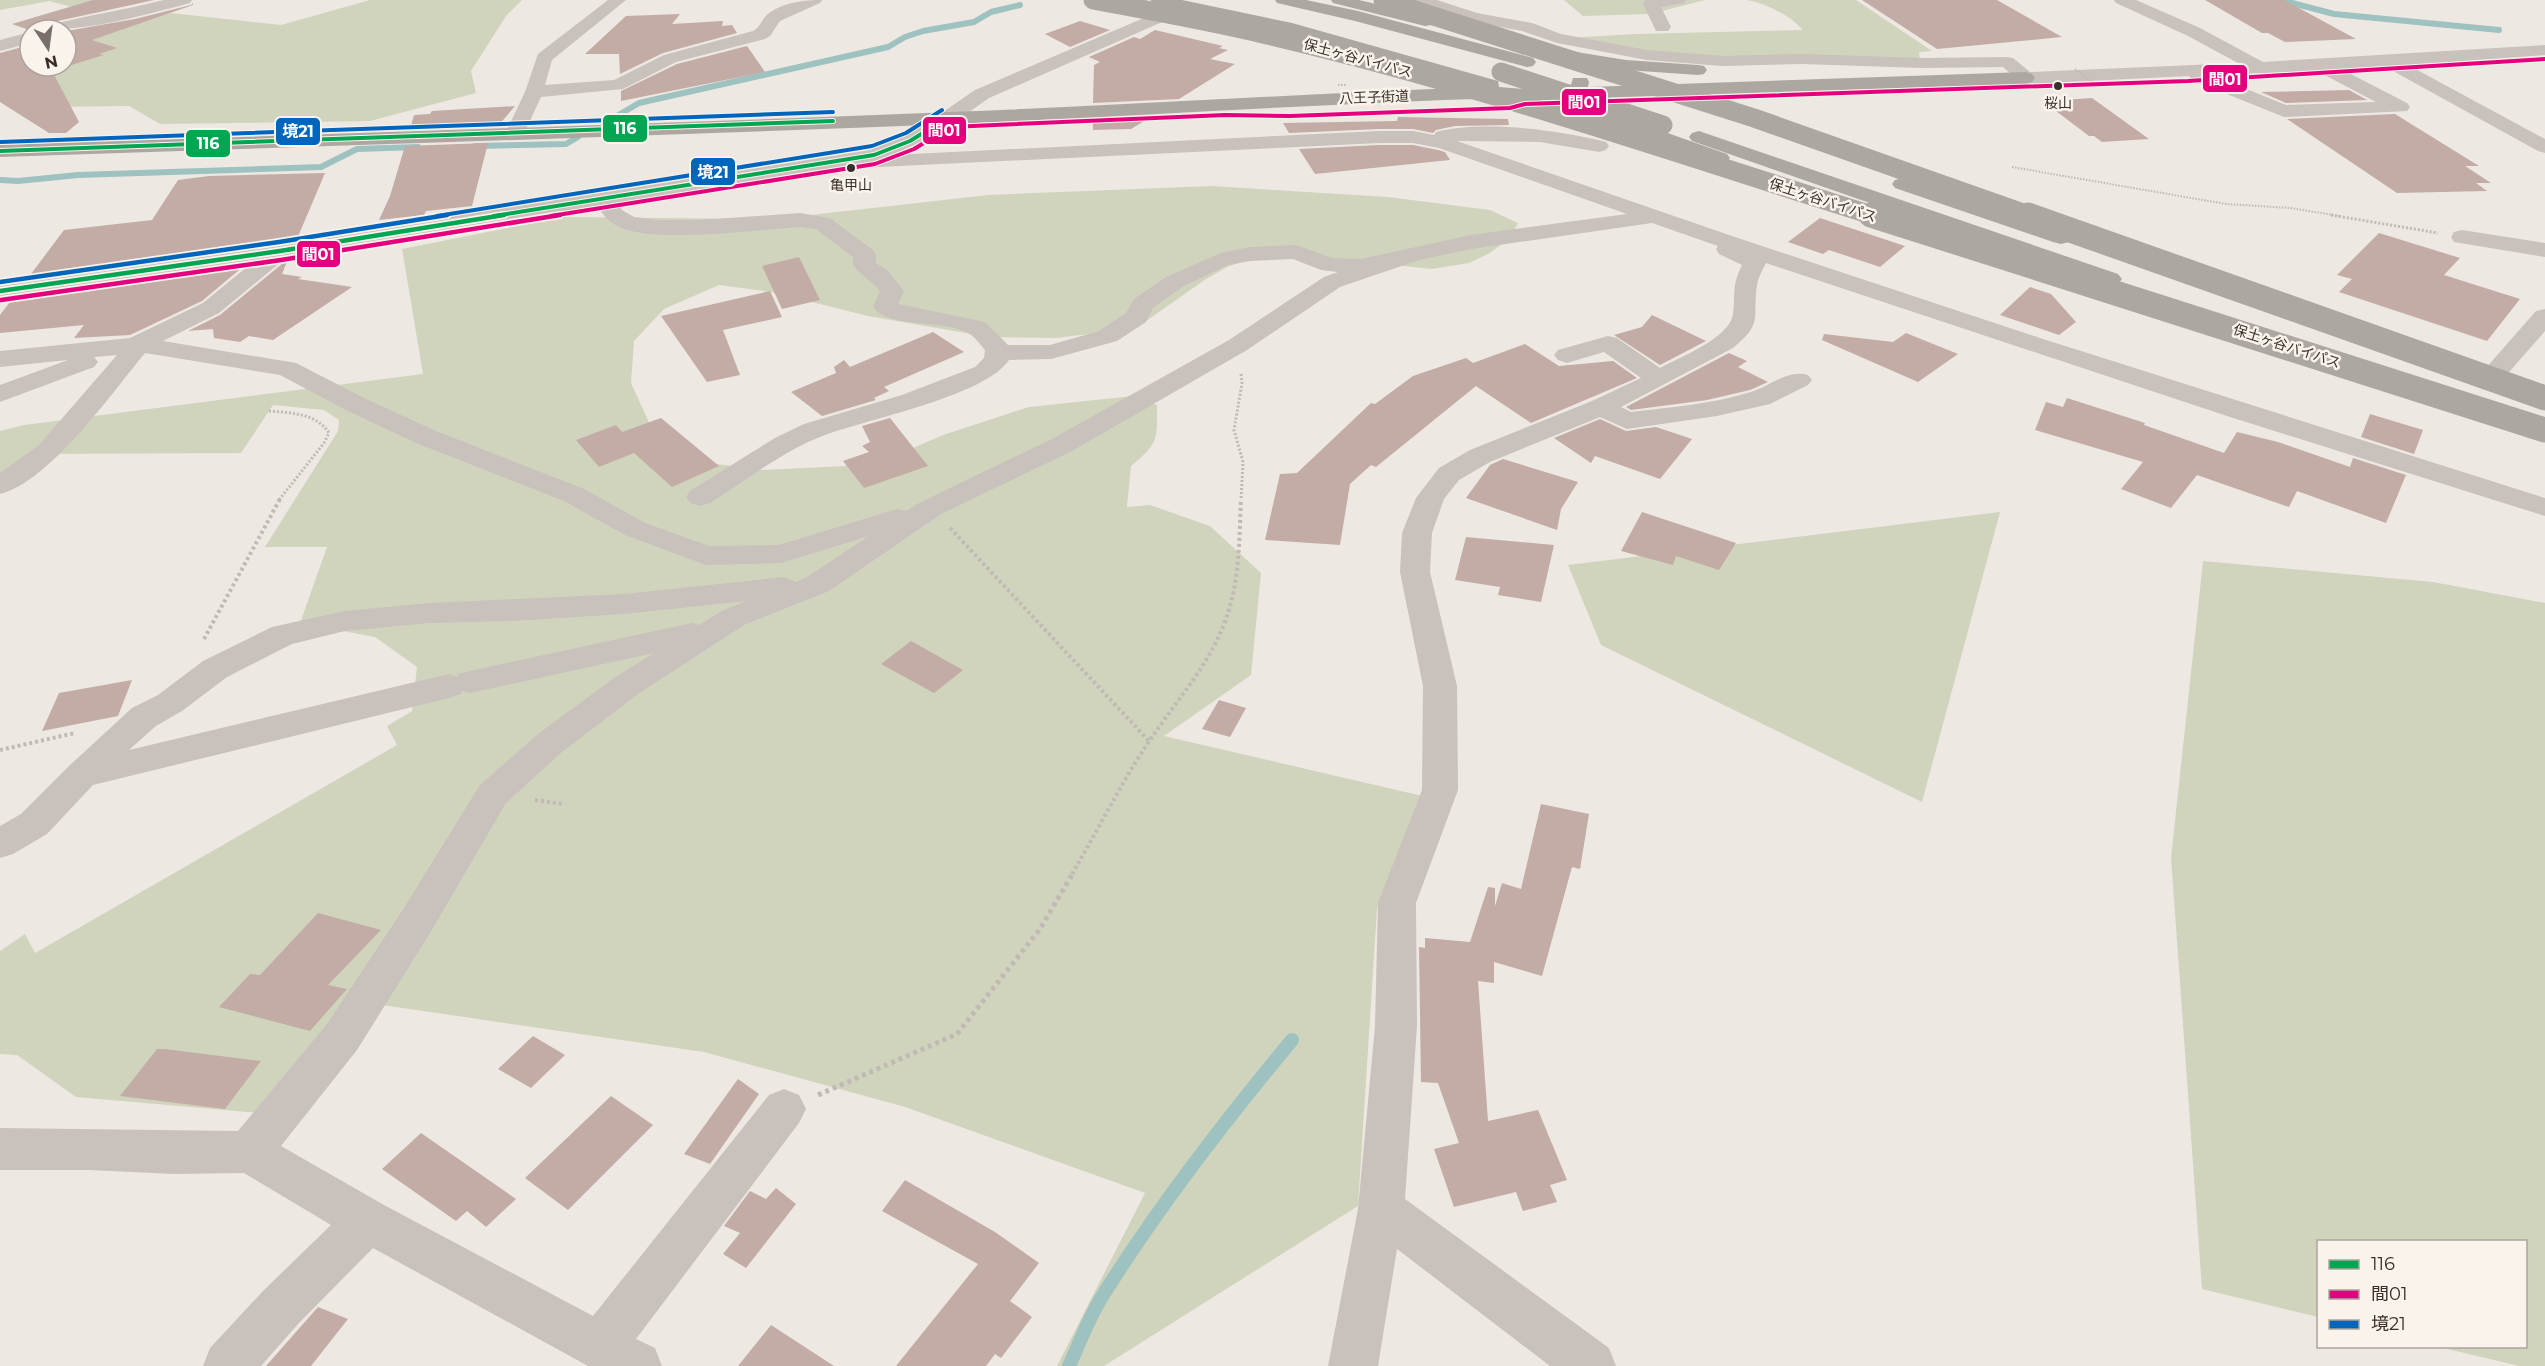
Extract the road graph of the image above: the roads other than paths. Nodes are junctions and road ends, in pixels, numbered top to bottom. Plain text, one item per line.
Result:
1 (184, 0) edge
2 (618, 0) edge
3 (814, 0) edge
4 (1093, 0) edge
5 (1212, 0) edge
6 (1283, 0) edge
7 (1339, 0) edge
8 (1383, 0) edge
9 (1420, 0) edge
10 (1678, 0) edge
11 (2122, 0) edge
12 (1165, 5) edge
13 (78, 23) edge
14 (1662, 27) dead end
15 (1486, 38) junction
16 (18, 41) edge
17 (1343, 42) junction
18 (0, 46) edge
19 (2545, 50) edge
20 (2388, 61) junction
21 (2320, 65) junction
22 (2260, 68) junction
23 (2188, 72) junction
24 (2026, 78) junction
25 (1947, 80) junction
26 (1643, 91) junction
27 (534, 92) junction
28 (1578, 93) junction
29 (1524, 95) junction
30 (1287, 100) junction
31 (1224, 106) junction
32 (947, 118) junction
33 (516, 132) junction
34 (1794, 137) junction
35 (1413, 138) junction
36 (1599, 146) dead end
37 (2545, 147) edge
38 (0, 151) edge
39 (820, 165) junction
40 (605, 199) junction
41 (1656, 217) junction
42 (2462, 237) road end
43 (1646, 240) dead end
44 (1721, 240) junction
45 (1584, 241) dead end
46 (1671, 245) dead end
47 (2545, 250) edge
48 (280, 251) junction
49 (1415, 254) junction
50 (1751, 273) junction
51 (0, 291) edge
52 (2545, 316) edge
53 (139, 345) junction
54 (997, 353) junction
55 (1567, 355) dead end
56 (0, 359) edge
57 (2494, 374) junction
58 (1659, 379) junction
59 (1798, 380) dead end
60 (2545, 391) edge
61 (0, 394) edge
62 (2545, 398) edge
63 (1600, 406) junction
64 (2513, 419) junction
65 (2545, 431) edge
66 (0, 486) edge
67 (700, 497) dead end
68 (2545, 507) edge
69 (931, 508) junction
70 (818, 584) junction
71 (715, 630) junction
72 (81, 775) junction
73 (0, 844) edge
74 (784, 1109) road end
75 (249, 1152) junction
76 (7, 1155) edge
77 (1381, 1209) junction
78 (368, 1221) junction
79 (618, 1356) edge
80 (228, 1366) edge
81 (1353, 1366) edge
82 (1591, 1366) edge

1 - 13 street
2 - 27 street
3 - 27 street
4 - 64 highway, 保土ヶ谷バイパス, bridge
5 - 64 highway, bridge
6 - 57 highway
7 - 15 highway
8 - 62 highway, bridge
9 - 24 street
10 - 14 street
11 - 22 street
12 - 17 highway
12 - 32 street
15 - 24 highway
15 - 28 highway
16 - 18 street
17 - 29 highway
17 - 30 highway
19 - 20 street, 八王子街道
20 - 21 street, 八王子街道
20 - 37 street
21 - 22 street, 八王子街道
21 - 23 street
22 - 23 street, 八王子街道
23 - 24 street, 八王子街道
24 - 25 highway, 八王子街道
25 - 26 highway, 八王子街道
25 - 34 highway
26 - 28 highway, 八王子街道
26 - 34 highway
27 - 33 street
28 - 29 highway, 八王子街道
28 - 65 highway
29 - 30 highway, 八王子街道
29 - 31 highway, 八王子街道
30 - 31 highway, 八王子街道
31 - 32 highway, 八王子街道
32 - 33 highway, 八王子街道
32 - 39 street
33 - 38 highway, 八王子街道
34 - 57 highway
35 - 36 street
35 - 39 street
35 - 41 street
39 - 40 street
40 - 48 street
40 - 54 street
41 - 44 street
41 - 49 street
42 - 47 street
43 - 45 street
44 - 50 street
44 - 68 street
46 - 50 street
48 - 51 street
48 - 53 street
49 - 54 street
49 - 69 street
50 - 58 street
52 - 57 street
53 - 56 street
53 - 61 street
53 - 66 street
53 - 69 street
54 - 67 street
55 - 58 street
57 - 60 highway
58 - 63 street
59 - 63 street
63 - 77 street
64 - 65 highway
69 - 70 street
70 - 71 street
70 - 72 street
71 - 72 street
71 - 75 street
72 - 73 street
74 - 79 street
75 - 76 street
75 - 78 street
77 - 81 street
77 - 82 street
78 - 79 street
78 - 80 street

